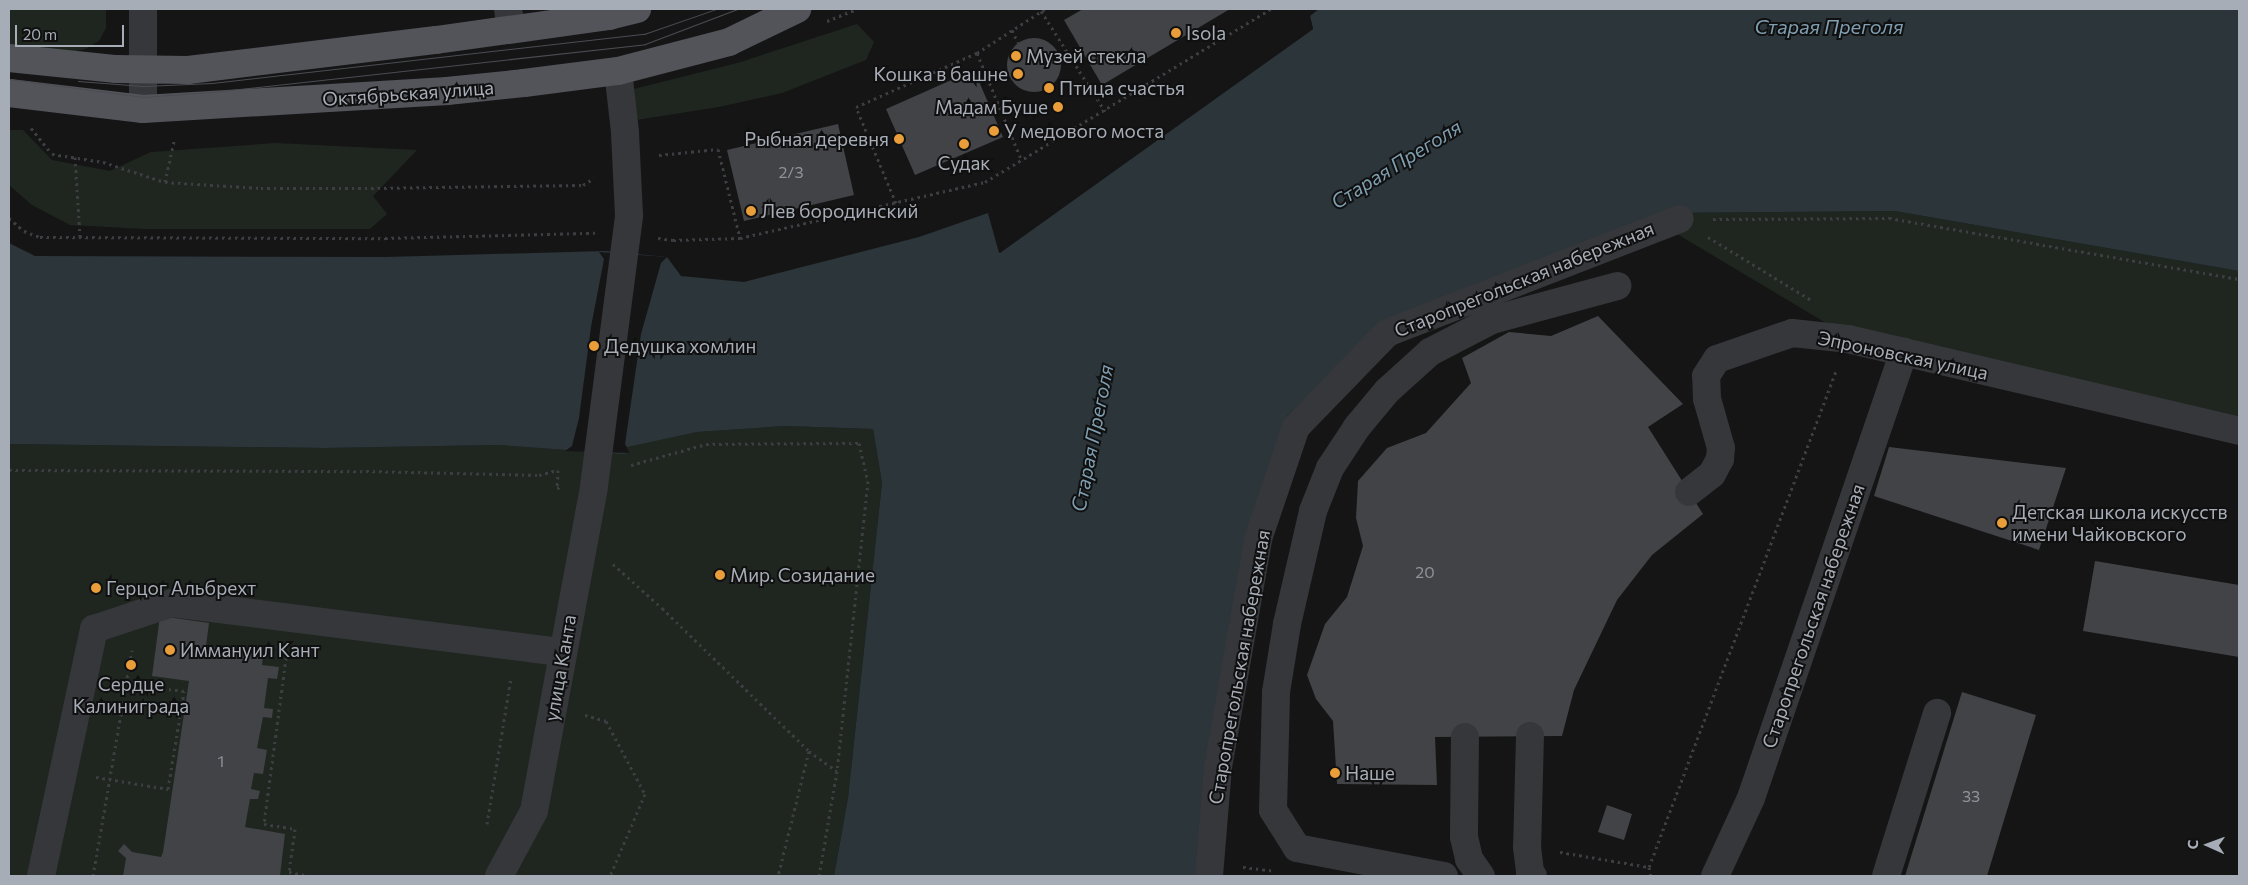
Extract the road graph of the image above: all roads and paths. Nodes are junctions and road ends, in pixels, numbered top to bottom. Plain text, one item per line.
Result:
1 (143, 9) edge
2 (636, 9) edge
3 (797, 9) edge
4 (1271, 9) edge
5 (1043, 10) edge
6 (509, 19) edge
7 (1012, 30) junction
8 (1018, 43) dead end
9 (977, 53) junction
10 (9, 58) edge
11 (142, 70) junction
12 (618, 71) junction
13 (9, 93) edge
14 (143, 109) junction
15 (1104, 111) junction
16 (27, 121) dead end
17 (75, 157) junction
18 (626, 158) junction
19 (1022, 161) junction
20 (896, 203) junction
21 (9, 218) edge
22 (1680, 219) junction
23 (622, 233) junction
24 (80, 237) junction
25 (740, 238) junction
26 (2239, 278) edge
27 (1618, 286) dead end
28 (1817, 304) dead end
29 (1848, 339) junction
30 (1904, 352) junction
31 (2239, 431) edge
32 (610, 459) junction
33 (9, 470) edge
34 (557, 488) dead end
35 (1689, 492) dead end
36 (584, 539) junction
37 (138, 615) junction
38 (292, 618) junction
39 (562, 652) junction
40 (507, 668) dead end
41 (126, 684) junction
42 (553, 707) junction
43 (1937, 713) dead end
44 (1530, 736) dead end
45 (1465, 737) dead end
46 (809, 751) junction
47 (63, 771) junction
48 (837, 771) junction
49 (110, 779) junction
50 (487, 829) dead end
51 (1209, 869) edge
52 (1277, 872) dead end
53 (41, 876) edge
54 (93, 876) edge
55 (310, 876) edge
56 (499, 876) edge
57 (610, 876) edge
58 (778, 876) edge
59 (819, 876) edge
60 (1444, 876) edge
61 (1482, 876) edge
62 (1533, 876) edge
63 (1651, 876) edge
64 (1715, 876) edge
65 (1886, 876) edge

1 - 11 street
2 - 6 main road
3 - 12 main road, Октябрьская улица
4 - 15 path
5 - 7 path
5 - 15 path
6 - 11 main road
7 - 8 path
7 - 9 path
9 - 19 path
9 - 20 path
10 - 11 main road
11 - 14 street
12 - 14 main road, Октябрьская улица
12 - 18 street, улица Канта
13 - 14 main road, Октябрьская улица
15 - 19 path
16 - 17 path
17 - 18 path
17 - 24 path
18 - 23 street, улица Канта
18 - 25 path
19 - 20 path
20 - 25 path
21 - 24 path
22 - 26 path
22 - 28 path
22 - 51 street, Старопрегольская набережная
23 - 24 path
23 - 25 path
23 - 32 street, улица Канта
27 - 60 street
29 - 30 street, Эпроновская улица
29 - 35 street, Эпроновская улица
29 - 63 path
30 - 31 street, Эпроновская улица
30 - 64 street, Старопрегольская набережная
32 - 36 street, улица Канта
32 - 48 path
33 - 34 path
36 - 39 street, улица Канта
36 - 46 path
37 - 38 street
37 - 41 path
37 - 47 street
38 - 39 street
38 - 55 path
39 - 42 street, улица Канта
40 - 50 path
41 - 49 path
41 - 49 path
42 - 56 street, улица Канта
42 - 57 path
43 - 65 street
44 - 62 street
45 - 61 street
46 - 48 path
46 - 58 path
47 - 49 path
47 - 53 street
48 - 59 path
49 - 54 path
51 - 52 path

